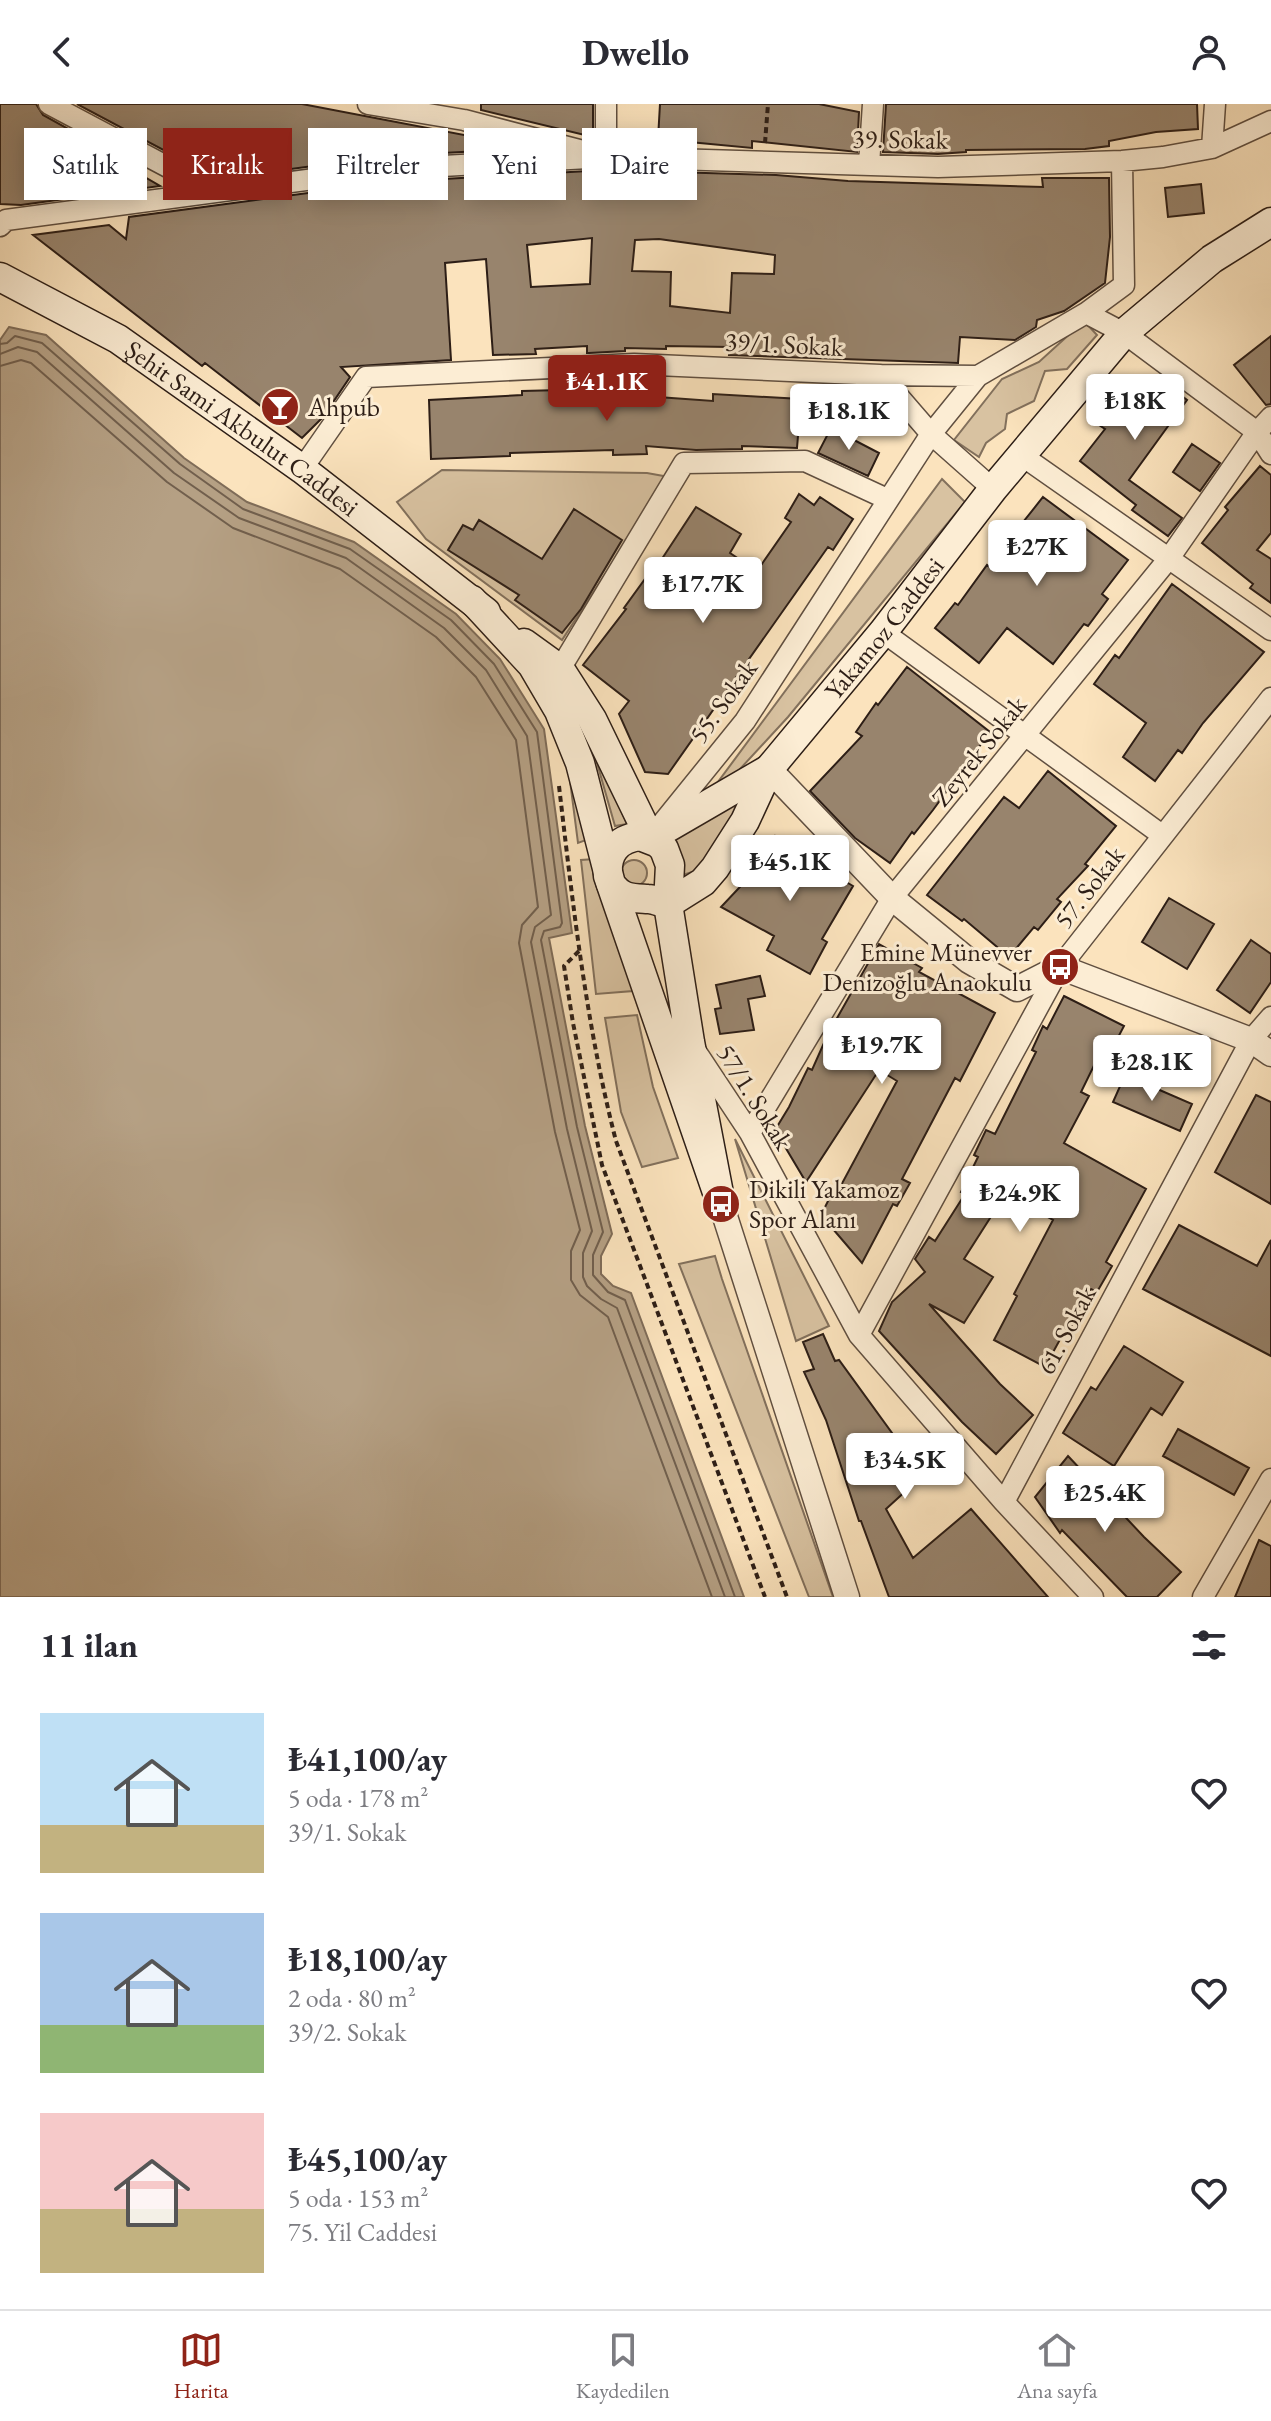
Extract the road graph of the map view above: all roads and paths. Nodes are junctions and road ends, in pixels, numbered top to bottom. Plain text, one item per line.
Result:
1 (49, 104) edge
2 (368, 104) edge
3 (606, 104) edge
4 (768, 104) edge
5 (873, 104) edge
6 (1215, 104) edge
7 (1271, 121) edge
8 (606, 128) edge
9 (1212, 148) junction
10 (582, 151) edge
11 (582, 158) edge
12 (697, 159) edge
13 (764, 161) junction
14 (1122, 161) junction
15 (163, 164) edge
16 (869, 165) junction
17 (292, 182) edge
18 (163, 199) edge
19 (1271, 222) edge
20 (0, 226) edge
21 (0, 277) edge
22 (1086, 313) junction
23 (1124, 333) junction
24 (880, 375) junction
25 (978, 376) junction
26 (1264, 425) edge
27 (931, 434) junction
28 (1271, 454) edge
29 (1021, 455) junction
30 (302, 469) junction
31 (993, 489) junction
32 (887, 499) junction
33 (1170, 557) junction
34 (472, 600) junction
35 (1271, 630) edge
36 (883, 632) junction
37 (560, 669) junction
38 (1269, 703) edge
39 (1025, 736) junction
40 (769, 769) junction
41 (558, 772) dead end
42 (1162, 835) junction
43 (650, 838) junction
44 (608, 876) junction
45 (662, 893) junction
46 (892, 898) junction
47 (580, 951) junction
48 (1060, 967) junction
49 (1271, 1017) edge
50 (1251, 1040) junction
51 (690, 1042) junction
52 (1271, 1054) edge
53 (750, 1133) junction
54 (721, 1204) junction
55 (859, 1335) junction
56 (1271, 1479) edge
57 (1004, 1502) junction
58 (765, 1597) edge
59 (787, 1597) edge
60 (847, 1597) edge
61 (1093, 1597) edge
62 (1203, 1597) edge

1 - 15 street
2 - 10 street
3 - 8 street
4 - 13 path
5 - 16 street
6 - 9 street
7 - 9 street, 39. Sokak
9 - 14 street, 39. Sokak
11 - 17 street, 39. Sokak
12 - 13 street, 39. Sokak
13 - 16 street, 39. Sokak
14 - 16 street, 39. Sokak
14 - 22 street, 55. Sokak
18 - 20 street, 39. Sokak
19 - 23 main road, Yakamoz Caddesi
21 - 30 main road, Şehit Sami Akbulut Caddesi
22 - 23 street
22 - 25 street, 55. Sokak
23 - 26 street
23 - 29 main road, Yakamoz Caddesi
24 - 25 street, 39/1. Sokak
24 - 27 street
24 - 30 street, 39/1. Sokak
25 - 27 street, 55. Sokak
26 - 28 street
26 - 33 street, Zeyrek Sokak
27 - 31 street
27 - 32 street, 55. Sokak
29 - 31 main road, Yakamoz Caddesi
29 - 33 street
30 - 34 main road, Şehit Sami Akbulut Caddesi
31 - 36 main road, Yakamoz Caddesi
32 - 37 street
32 - 43 street, 55. Sokak
33 - 35 street
33 - 39 street, Zeyrek Sokak
34 - 37 main road, Şehit Sami Akbulut Caddesi
34 - 44 main road, Şehit Sami Akbulut Caddesi
36 - 39 street
36 - 40 main road, Yakamoz Caddesi
37 - 43 main road, Şehit Sami Akbulut Caddesi
38 - 42 street, 57. Sokak
39 - 42 street
39 - 46 street, Zeyrek Sokak
40 - 43 main road
40 - 45 main road
40 - 46 street
41 - 47 path
42 - 48 street, 57. Sokak
43 - 44 main road
43 - 45 main road
44 - 45 main road
44 - 54 main road, Şehit Sami Akbulut Caddesi
45 - 51 main road
46 - 48 street
46 - 53 street, Zeyrek Sokak
47 - 58 path
47 - 59 path
48 - 50 street
48 - 55 street, 57. Sokak
49 - 50 street, 61. Sokak
50 - 52 street
50 - 57 street, 61. Sokak
51 - 53 street, 57/1. Sokak
51 - 54 main road
53 - 55 street, 57/1. Sokak
54 - 60 street
55 - 57 street, 57/1. Sokak
56 - 62 street
57 - 61 street, 57/1. Sokak

